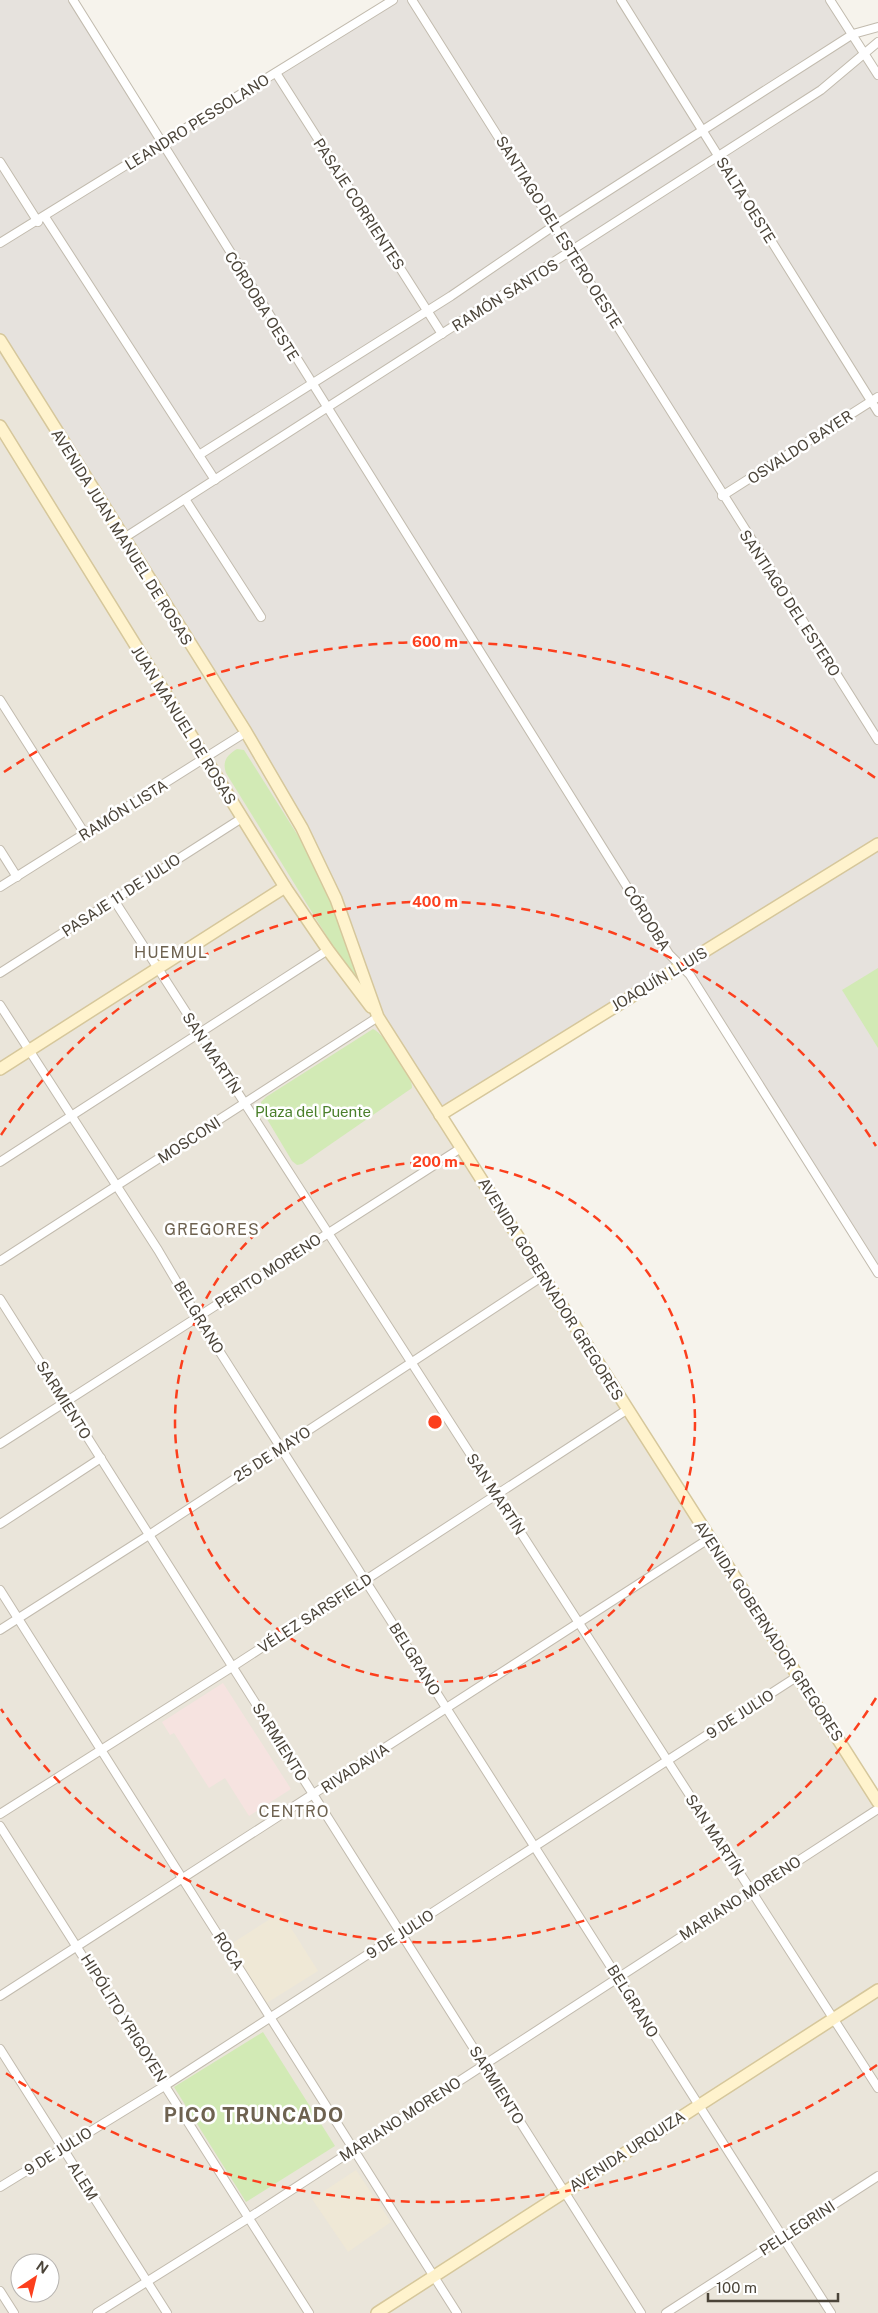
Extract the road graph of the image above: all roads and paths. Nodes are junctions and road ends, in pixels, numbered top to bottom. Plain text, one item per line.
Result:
1 (72, 0) edge
2 (393, 0) edge
3 (412, 0) edge
4 (621, 0) edge
5 (830, 0) edge
6 (878, 26) edge
7 (852, 34) junction
8 (878, 42) edge
9 (864, 53) junction
10 (276, 74) junction
11 (878, 75) edge
12 (702, 130) junction
13 (162, 144) junction
14 (718, 155) junction
15 (0, 162) edge
16 (45, 217) junction
17 (38, 222) junction
18 (555, 225) junction
19 (0, 244) edge
20 (572, 252) junction
21 (427, 311) junction
22 (442, 334) junction
23 (0, 340) edge
24 (311, 384) junction
25 (875, 399) edge
26 (326, 408) junction
27 (878, 412) edge
28 (0, 426) edge
29 (199, 455) junction
30 (703, 465) joint
31 (215, 480) junction
32 (722, 496) junction
33 (185, 499) junction
34 (124, 538) junction
35 (453, 610) joint
36 (261, 617) dead end
37 (0, 700) edge
38 (246, 732) junction
39 (878, 740) edge
40 (204, 758) junction
41 (242, 818) junction
42 (85, 834) junction
43 (878, 844) edge
44 (0, 850) edge
45 (16, 877) junction
46 (285, 886) junction
47 (0, 887) edge
48 (114, 900) junction
49 (328, 950) junction
50 (680, 966) junction
51 (158, 968) junction
52 (0, 973) edge
53 (0, 1005) edge
54 (378, 1017) junction
55 (200, 1034) junction
56 (29, 1051) junction
57 (0, 1069) edge
58 (245, 1104) junction
59 (71, 1115) junction
60 (440, 1115) junction
61 (461, 1148) junction
62 (0, 1162) edge
63 (117, 1186) junction
64 (328, 1233) junction
65 (0, 1261) edge
66 (878, 1273) edge
67 (543, 1276) junction
68 (0, 1299) edge
69 (197, 1316) junction
70 (411, 1362) junction
71 (66, 1402) junction
72 (628, 1409) junction
73 (0, 1444) edge
74 (281, 1448) junction
75 (101, 1458) junction
76 (496, 1494) junction
77 (0, 1524) edge
78 (149, 1535) junction
79 (710, 1538) junction
80 (365, 1580) junction
81 (0, 1590) edge
82 (17, 1619) junction
83 (578, 1623) junction
84 (0, 1630) edge
85 (232, 1667) junction
86 (798, 1676) junction
87 (447, 1708) junction
88 (100, 1750) junction
89 (667, 1761) junction
90 (314, 1795) junction
91 (878, 1802) edge
92 (878, 1809) edge
93 (0, 1814) edge
94 (0, 1826) edge
95 (534, 1847) junction
96 (184, 1879) junction
97 (751, 1891) junction
98 (401, 1933) junction
99 (79, 1947) junction
100 (618, 1978) junction
101 (878, 1990) edge
102 (0, 1996) edge
103 (271, 2017) junction
104 (833, 2019) junction
105 (0, 2049) edge
106 (484, 2065) junction
107 (166, 2085) junction
108 (878, 2088) edge
109 (699, 2105) junction
110 (62, 2148) junction
111 (354, 2149) junction
112 (878, 2176) edge
113 (0, 2188) edge
114 (564, 2192) junction
115 (250, 2217) junction
116 (783, 2238) junction
117 (433, 2276) junction
118 (147, 2281) junction
119 (0, 2291) edge
120 (14, 2313) edge
121 (97, 2313) edge
122 (167, 2313) edge
123 (310, 2313) edge
124 (377, 2313) edge
125 (456, 2313) edge
126 (641, 2313) edge
127 (666, 2313) edge
128 (831, 2313) edge

1 - 13 street, CÓRDOBA OESTE
2 - 10 street, LEANDRO PESSOLANO
3 - 18 street, SANTIAGO DEL ESTERO OESTE
4 - 12 street, SALTA OESTE
5 - 7 street
6 - 7 street, RAMÓN SANTOS
7 - 9 street
7 - 12 street, RAMÓN SANTOS
8 - 9 street, RAMÓN SANTOS
9 - 11 street
9 - 14 street, RAMÓN SANTOS
10 - 13 street, LEANDRO PESSOLANO
10 - 21 street, PASAJE CORRIENTES
12 - 14 street, SALTA OESTE
12 - 18 street, RAMÓN SANTOS
13 - 16 street, LEANDRO PESSOLANO
13 - 24 street, CÓRDOBA OESTE
14 - 20 street, RAMÓN SANTOS
14 - 25 street, SALTA OESTE
15 - 17 street
16 - 17 street, LEANDRO PESSOLANO
16 - 29 street
17 - 19 street, LEANDRO PESSOLANO
18 - 20 street, SANTIAGO DEL ESTERO OESTE
18 - 21 street, RAMÓN SANTOS
20 - 22 street, RAMÓN SANTOS
20 - 30 street, SANTIAGO DEL ESTERO OESTE
21 - 22 street, PASAJE CORRIENTES
21 - 24 street, RAMÓN SANTOS
22 - 26 street, RAMÓN SANTOS
23 - 34 street, AVENIDA JUAN MANUEL DE ROSAS
24 - 26 street, CÓRDOBA OESTE
24 - 29 street, RAMÓN SANTOS
25 - 27 street, SALTA OESTE
25 - 32 street, OSVALDO BAYER
26 - 31 street, RAMÓN SANTOS
26 - 35 street, CÓRDOBA OESTE
28 - 40 street, JUAN MANUEL DE ROSAS
29 - 31 street
30 - 32 street, SANTIAGO DEL ESTERO
31 - 33 street, RAMÓN SANTOS
32 - 39 street, SANTIAGO DEL ESTERO
33 - 34 street, RAMÓN SANTOS
33 - 36 street
34 - 38 street, AVENIDA JUAN MANUEL DE ROSAS
35 - 50 street, CÓRDOBA
37 - 42 street
38 - 40 street, RAMÓN LISTA
38 - 54 street, AVENIDA GOBERNADOR GREGORES
40 - 41 street, JUAN MANUEL DE ROSAS
40 - 42 street, RAMÓN LISTA
41 - 46 street, JUAN MANUEL DE ROSAS
41 - 48 street, PASAJE 11 DE JULIO
42 - 45 street, RAMÓN LISTA
43 - 50 street, JOAQUÍN LLUIS
44 - 45 street
45 - 47 street, RAMÓN LISTA
46 - 49 street, JUAN MANUEL DE ROSAS
46 - 51 street
48 - 51 street, SAN MARTÍN
48 - 52 street, PASAJE 11 DE JULIO
49 - 54 street, JUAN MANUEL DE ROSAS
49 - 55 street
50 - 60 street, JOAQUÍN LLUIS
50 - 66 street, CÓRDOBA
51 - 55 street, SAN MARTÍN
51 - 56 street
53 - 56 street, BELGRANO
54 - 58 street, MOSCONI
54 - 60 street, AVENIDA GOBERNADOR GREGORES
55 - 58 street, SAN MARTÍN
55 - 59 street
56 - 57 street
56 - 59 street, BELGRANO
58 - 63 street, MOSCONI
58 - 64 street, SAN MARTÍN
59 - 62 street
59 - 63 street, BELGRANO
60 - 61 street, AVENIDA GOBERNADOR GREGORES
61 - 64 street, PERITO MORENO
61 - 67 street, AVENIDA GOBERNADOR GREGORES
63 - 65 street, MOSCONI
63 - 69 street, BELGRANO
64 - 69 street, PERITO MORENO
64 - 70 street, SAN MARTÍN
67 - 70 street, 25 DE MAYO
67 - 72 street, AVENIDA GOBERNADOR GREGORES
68 - 71 street, SARMIENTO
69 - 71 street, PERITO MORENO
69 - 74 street, BELGRANO
70 - 74 street, 25 DE MAYO
70 - 76 street, SAN MARTÍN
71 - 73 street, PERITO MORENO
71 - 75 street, SARMIENTO
72 - 76 street, VÉLEZ SARSFIELD
72 - 79 street, AVENIDA GOBERNADOR GREGORES
74 - 78 street, 25 DE MAYO
74 - 80 street, BELGRANO
75 - 77 street
75 - 78 street, SARMIENTO
76 - 80 street, VÉLEZ SARSFIELD
76 - 83 street, SAN MARTÍN
78 - 82 street, 25 DE MAYO
78 - 85 street, SARMIENTO
79 - 83 street, RIVADAVIA
79 - 86 street, AVENIDA GOBERNADOR GREGORES
80 - 85 street, VÉLEZ SARSFIELD
80 - 87 street, BELGRANO
81 - 82 street, ROCA
82 - 84 street, 25 DE MAYO
82 - 88 street, ROCA
83 - 87 street, RIVADAVIA
83 - 89 street, SAN MARTÍN
85 - 88 street, VÉLEZ SARSFIELD
85 - 90 street, SARMIENTO
86 - 89 street, 9 DE JULIO
86 - 91 street, AVENIDA GOBERNADOR GREGORES
87 - 90 street, RIVADAVIA
87 - 95 street, BELGRANO
88 - 93 street, VÉLEZ SARSFIELD
88 - 96 street, ROCA
89 - 95 street, 9 DE JULIO
89 - 97 street, SAN MARTÍN
90 - 96 street, RIVADAVIA
90 - 98 street, SARMIENTO
92 - 97 street, MARIANO MORENO
94 - 99 street, HIPÓLITO YRIGOYEN
95 - 98 street, 9 DE JULIO
95 - 100 street, BELGRANO
96 - 99 street, RIVADAVIA
96 - 103 street, ROCA
97 - 100 street, MARIANO MORENO
97 - 104 street, SAN MARTÍN
98 - 103 street, 9 DE JULIO
98 - 106 street, SARMIENTO
99 - 102 street, RIVADAVIA
99 - 107 street, HIPÓLITO YRIGOYEN
100 - 106 street, MARIANO MORENO
100 - 109 street, BELGRANO
101 - 104 street, AVENIDA URQUIZA
103 - 107 street, 9 DE JULIO
103 - 111 street, ROCA
104 - 108 street, SAN MARTÍN
104 - 109 street, AVENIDA URQUIZA
105 - 110 street, ALEM
106 - 111 street, MARIANO MORENO
106 - 114 street, SARMIENTO
107 - 110 street, 9 DE JULIO
107 - 115 street, HIPÓLITO YRIGOYEN
109 - 114 street, AVENIDA URQUIZA
109 - 116 street, BELGRANO
110 - 113 street, 9 DE JULIO
110 - 118 street, ALEM
111 - 115 street, MARIANO MORENO
111 - 117 street, ROCA
112 - 116 street, PELLEGRINI
114 - 117 street, AVENIDA URQUIZA
114 - 126 street, SARMIENTO
115 - 118 street, MARIANO MORENO
115 - 123 street, HIPÓLITO YRIGOYEN
116 - 127 street, PELLEGRINI
116 - 128 street, BELGRANO
117 - 124 street, AVENIDA URQUIZA
117 - 125 street, ROCA
118 - 121 street, MARIANO MORENO
118 - 122 street, ALEM
119 - 120 street

